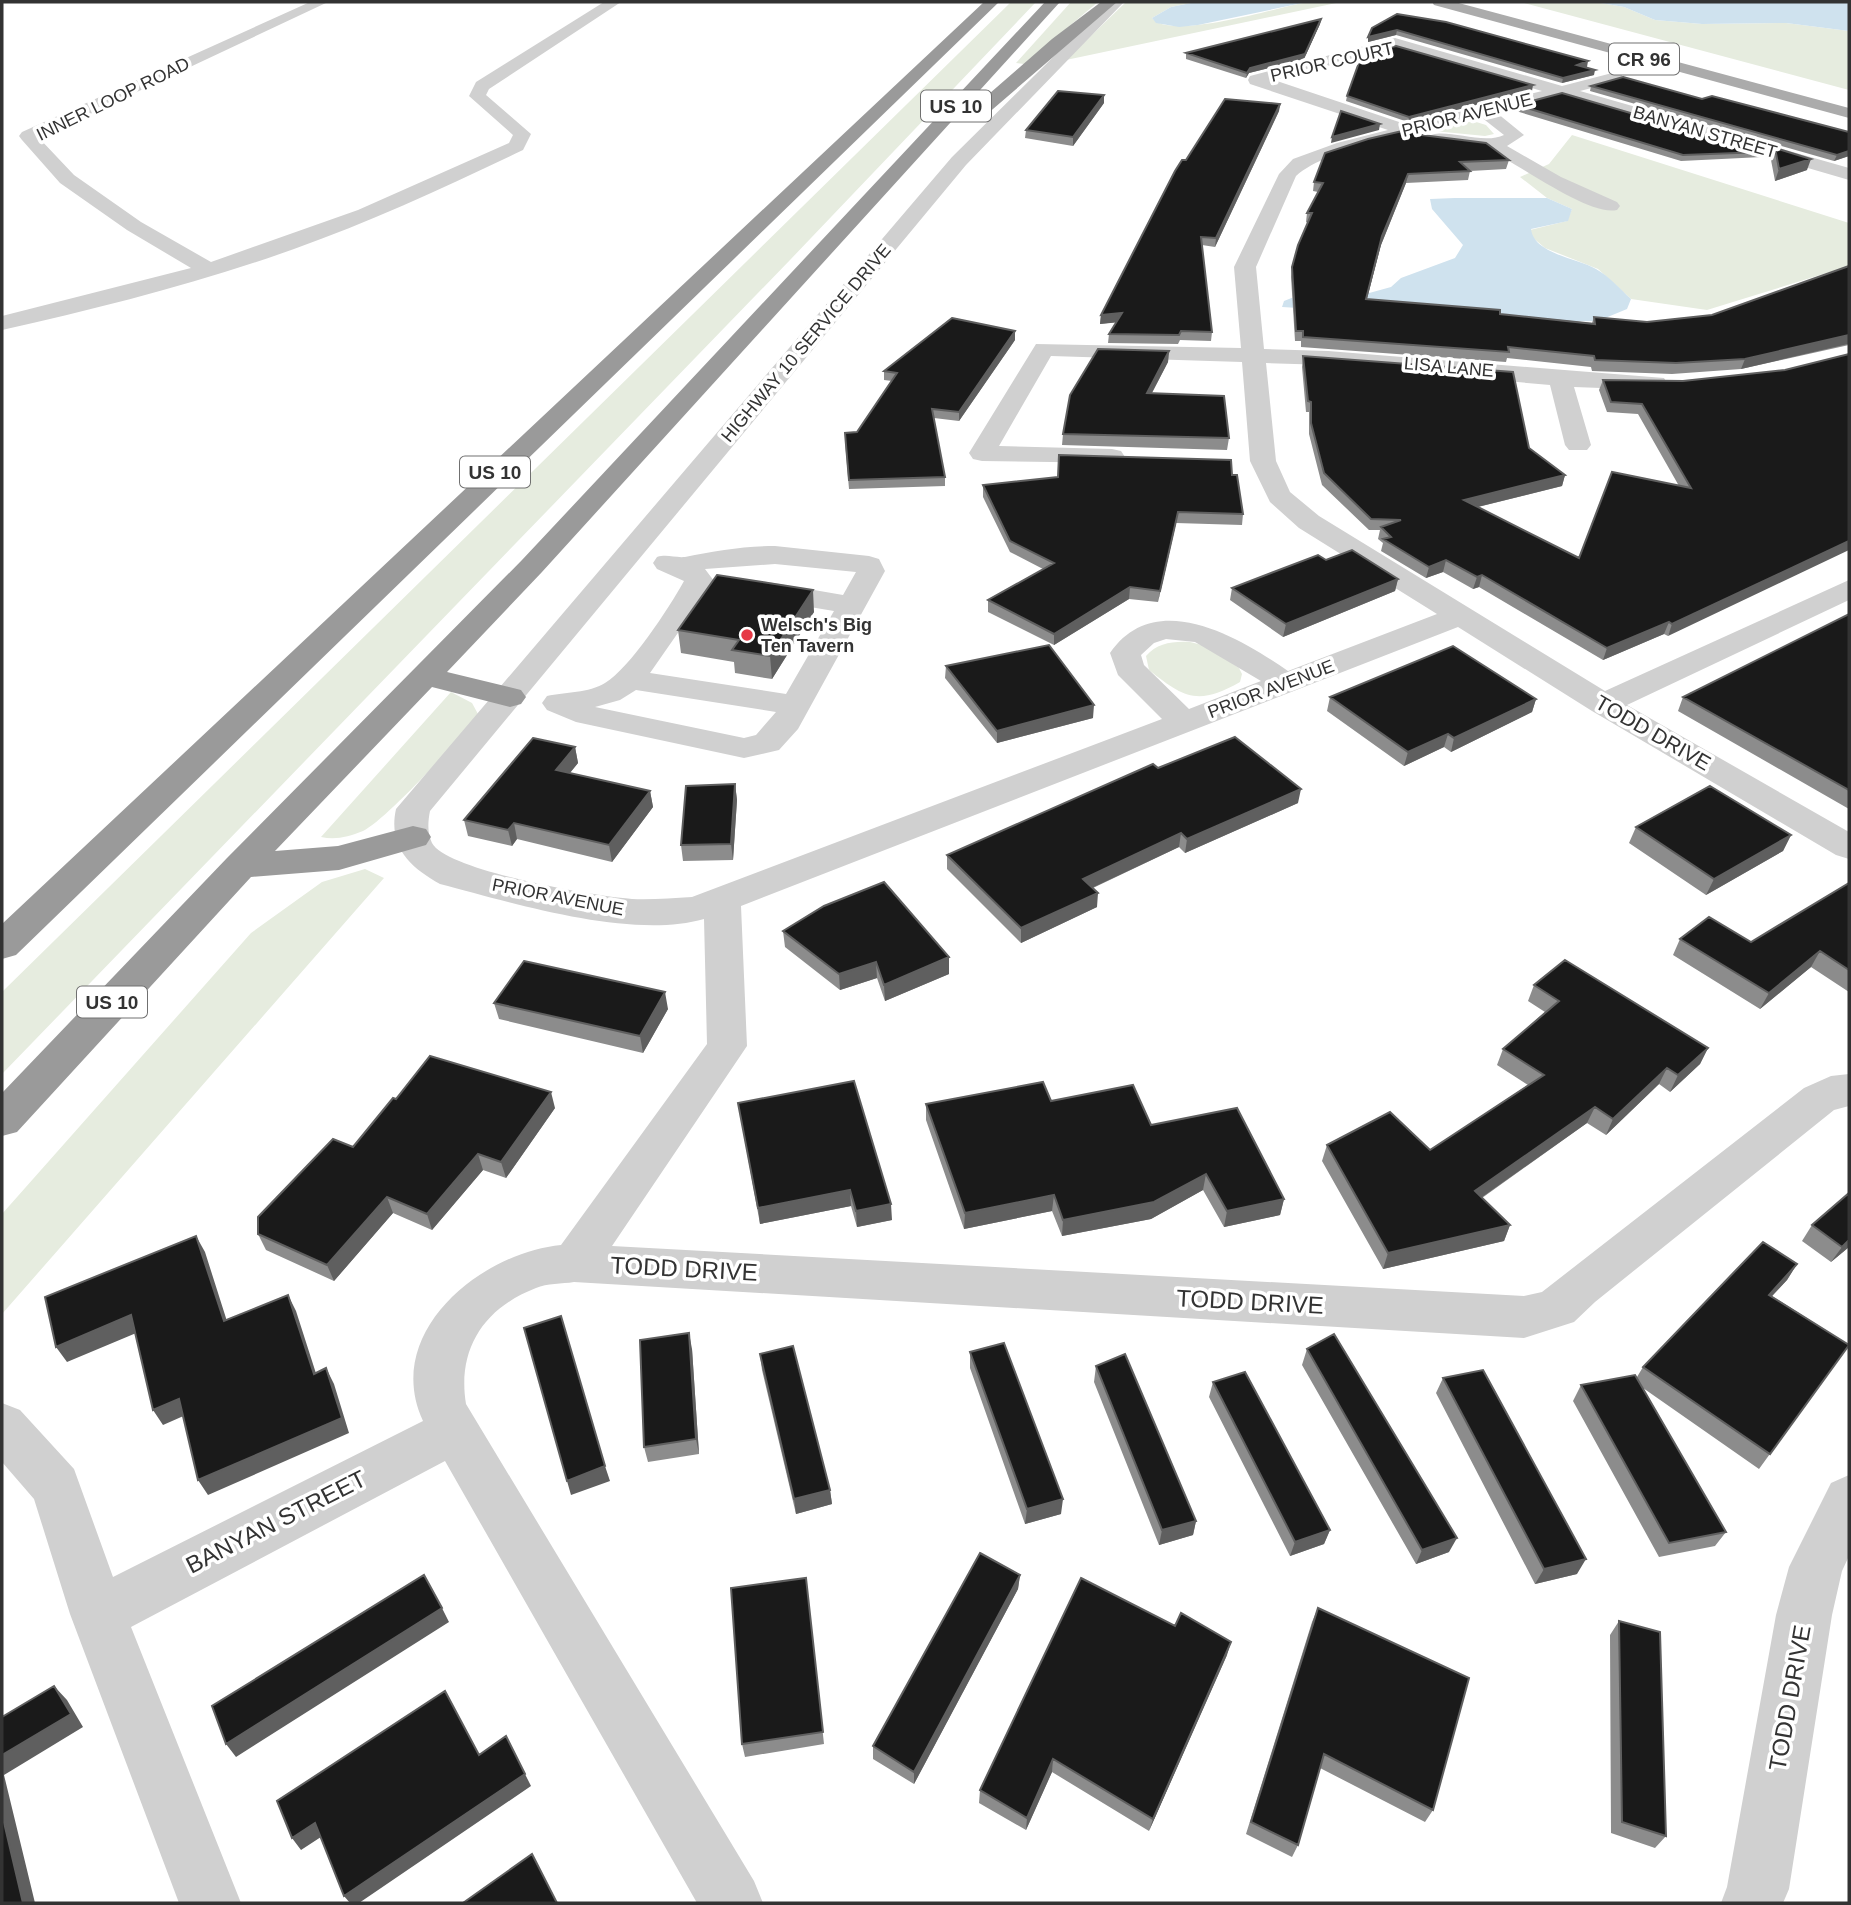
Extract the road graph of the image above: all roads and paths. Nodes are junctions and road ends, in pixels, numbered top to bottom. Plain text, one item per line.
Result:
1 (321, 2) edge
2 (614, 2) edge
3 (992, 2) edge
4 (1053, 2) edge
5 (1110, 2) edge
6 (1116, 2) edge
7 (1439, 2) edge
8 (1484, 2) edge
9 (953, 16) dead end
10 (1616, 77) edge
11 (1038, 81) junction
12 (1064, 84) dead end
13 (900, 87) junction
14 (1560, 91) junction
15 (1849, 100) edge
16 (1484, 111) junction
17 (1849, 113) edge
18 (1401, 132) junction
19 (29, 136) junction
20 (11, 143) dead end
21 (1490, 144) junction
22 (1849, 174) edge
23 (1610, 206) dead end
24 (860, 211) junction
25 (209, 270) junction
26 (2, 323) edge
27 (1254, 356) junction
28 (1560, 379) junction
29 (1680, 384) edge
30 (1578, 445) dead end
31 (1143, 457) edge
32 (1237, 460) dead end
33 (1263, 461) junction
34 (627, 555) junction
35 (692, 573) junction
36 (1847, 592) edge
37 (852, 605) junction
38 (1458, 617) junction
39 (427, 676) junction
40 (1285, 683) junction
41 (616, 687) junction
42 (510, 697) junction
43 (558, 704) junction
44 (1604, 704) junction
45 (795, 705) junction
46 (1184, 722) junction
47 (413, 837) junction
48 (1849, 847) edge
49 (231, 876) junction
50 (722, 902) junction
51 (2, 946) edge
52 (1849, 1090) edge
53 (2, 1119) edge
54 (574, 1263) junction
55 (2, 1426) edge
56 (454, 1431) junction
57 (1849, 1500) edge
58 (98, 1614) junction
59 (210, 1903) edge
60 (732, 1903) edge
61 (1752, 1903) edge

1 - 19 street, INNER LOOP ROAD
2 - 25 street
3 - 13 highway, US 10
4 - 24 highway, US 10
5 - 24 highway
6 - 11 street, HIGHWAY 10 SERVICE DRIVE
7 - 17 main road, CR 96
8 - 15 main road, CR 96
9 - 13 highway
10 - 14 street, PRIOR AVENUE
11 - 12 street
11 - 34 street, HIGHWAY 10 SERVICE DRIVE
13 - 51 highway, US 10
14 - 16 street, PRIOR AVENUE
14 - 18 street, PRIOR COURT
14 - 22 street, BANYAN STREET
16 - 18 street, PRIOR AVENUE
16 - 21 street
18 - 21 street
18 - 27 street, PRIOR AVENUE
19 - 20 street
19 - 25 street, INNER LOOP ROAD
21 - 23 street
24 - 39 highway, US 10
25 - 26 street
27 - 28 street, LISA LANE
27 - 31 street
27 - 33 street, PRIOR AVENUE
28 - 29 street, LISA LANE
28 - 30 street
32 - 33 street
33 - 38 street, PRIOR AVENUE
34 - 35 street
34 - 42 street, HIGHWAY 10 SERVICE DRIVE
35 - 37 street
35 - 37 street
35 - 41 street
36 - 44 street
37 - 45 street
38 - 40 street, PRIOR AVENUE
38 - 44 street, TODD DRIVE
39 - 42 highway
39 - 49 highway, US 10
40 - 46 street, PRIOR AVENUE
40 - 46 street
41 - 43 street
41 - 45 street
42 - 43 street
42 - 47 street
43 - 45 street
44 - 48 street, TODD DRIVE
46 - 50 street, PRIOR AVENUE
47 - 49 highway
47 - 50 street, PRIOR AVENUE
49 - 53 highway, US 10
50 - 54 street, TODD DRIVE
52 - 54 street, TODD DRIVE
54 - 56 street, TODD DRIVE
55 - 58 street
56 - 58 street, BANYAN STREET
56 - 60 street, TODD DRIVE
57 - 61 street, TODD DRIVE
58 - 59 street

